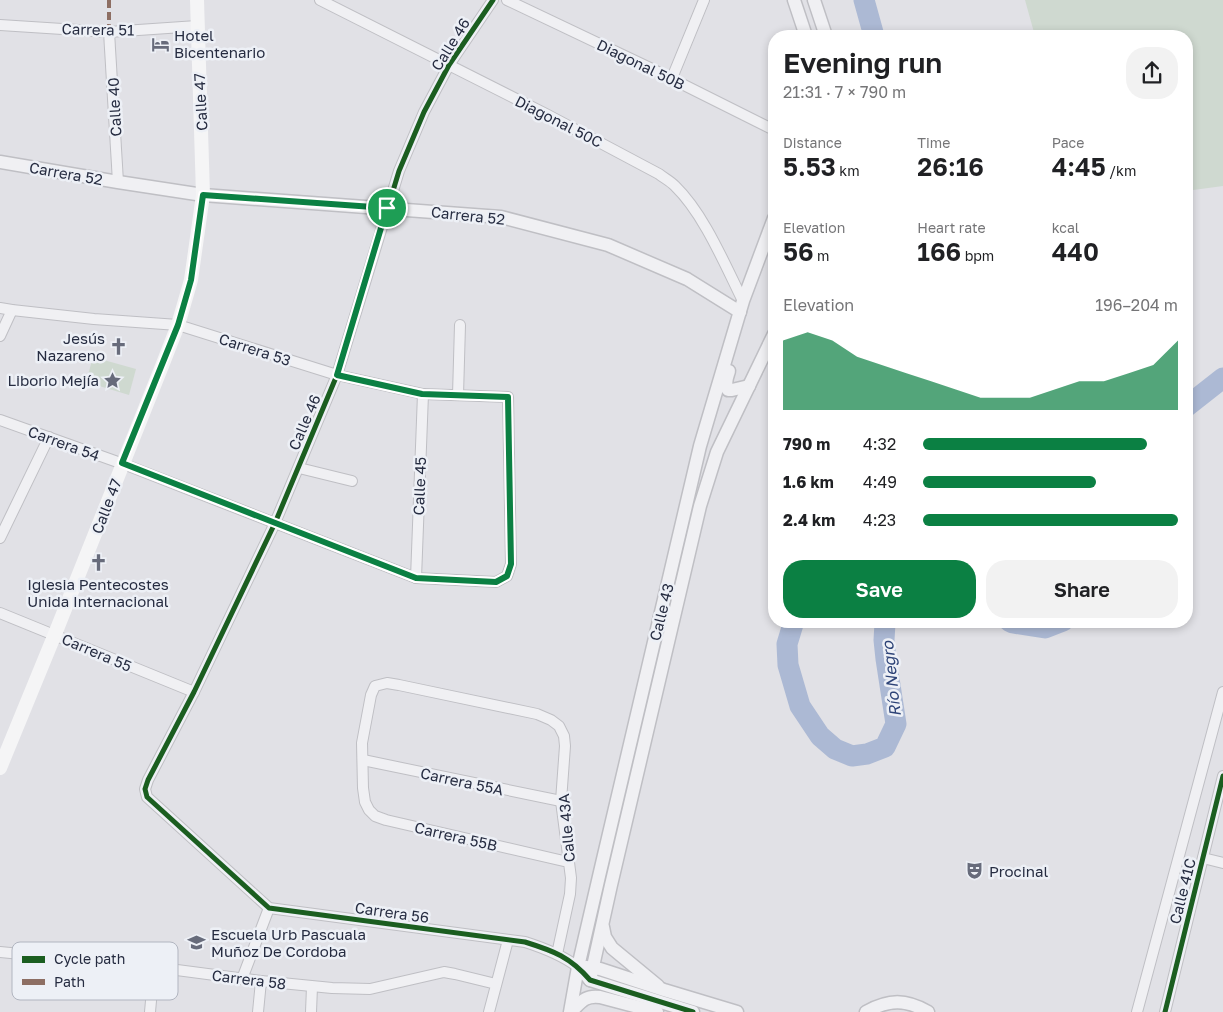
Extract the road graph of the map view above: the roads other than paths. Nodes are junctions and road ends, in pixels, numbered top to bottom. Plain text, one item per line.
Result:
1 (197, 0) edge
2 (320, 0) edge
3 (493, 0) edge
4 (507, 0) edge
5 (704, 0) edge
6 (794, 0) edge
7 (814, 0) edge
8 (0, 25) edge
9 (197, 26) junction
10 (804, 30) edge
11 (824, 30) edge
12 (109, 32) junction
13 (449, 65) junction
14 (672, 78) junction
15 (768, 127) edge
16 (0, 163) edge
17 (118, 182) junction
18 (203, 195) junction
19 (387, 208) junction
20 (768, 235) edge
21 (742, 307) junction
22 (0, 308) edge
23 (12, 310) junction
24 (178, 325) junction
25 (460, 325) dead end
26 (734, 332) junction
27 (0, 336) edge
28 (768, 346) edge
29 (337, 375) junction
30 (749, 386) junction
31 (422, 394) junction
32 (458, 395) junction
33 (0, 420) edge
34 (49, 437) junction
35 (122, 463) junction
36 (298, 468) junction
37 (352, 481) dead end
38 (275, 523) junction
39 (0, 538) edge
40 (416, 578) junction
41 (496, 582) joint
42 (0, 613) edge
43 (55, 634) junction
44 (194, 692) junction
45 (1223, 692) edge
46 (538, 714) joint
47 (363, 760) junction
48 (0, 768) edge
49 (1223, 776) edge
50 (561, 801) junction
51 (1203, 858) junction
52 (568, 862) junction
53 (1223, 863) edge
54 (269, 908) junction
55 (603, 920) junction
56 (508, 940) junction
57 (557, 954) junction
58 (578, 967) junction
59 (178, 970) edge
60 (592, 974) junction
61 (242, 979) junction
62 (260, 981) junction
63 (496, 984) junction
64 (312, 987) junction
65 (664, 990) junction
66 (258, 1012) edge
67 (311, 1012) edge
68 (489, 1012) edge
69 (570, 1012) edge
70 (658, 1012) edge
71 (694, 1012) edge
72 (737, 1012) edge
73 (866, 1012) edge
74 (928, 1012) edge
75 (1137, 1012) edge
76 (1165, 1012) edge

1 - 9 main road, Calle 47
2 - 13 street, Diagonal 50C
3 - 13 street, Calle 46
4 - 14 street, Diagonal 50B
5 - 14 street
6 - 10 street
7 - 11 street
8 - 12 street, Carrera 51
9 - 12 street, Carrera 51
9 - 18 main road, Calle 47
12 - 17 street, Calle 40
13 - 19 street, Calle 46
13 - 21 street, Diagonal 50C
14 - 15 street, Diagonal 50B
16 - 17 street, Carrera 52
17 - 18 street, Carrera 52
18 - 19 street, Carrera 52
18 - 24 main road, Calle 47
19 - 21 street, Carrera 52
19 - 29 street, Calle 46
20 - 21 street, Calle 43
21 - 26 street, Calle 43
22 - 23 street, Carrera 53
23 - 24 street, Carrera 53
23 - 27 street
24 - 29 street, Carrera 53
24 - 35 main road, Calle 47
25 - 32 street
26 - 30 street
26 - 58 street, Calle 43
28 - 30 street, Calle 43
29 - 31 street, Carrera 53
29 - 36 street, Calle 46
30 - 55 street, Calle 43
31 - 32 street, Carrera 53
31 - 40 street, Calle 45
32 - 41 street, Carrera 53
33 - 34 street, Carrera 54
34 - 35 street, Carrera 54
34 - 39 street
35 - 38 street, Carrera 54
35 - 43 main road, Calle 47
36 - 37 street
36 - 38 street, Calle 46
38 - 40 street, Carrera 54
38 - 44 street, Calle 46
40 - 41 street, Carrera 54
42 - 43 street, Carrera 55
43 - 44 street, Carrera 55
43 - 48 main road, Calle 47
44 - 54 street, Calle 46
45 - 75 street, Calle 41C
46 - 47 street, Carrera 55B
46 - 50 street, Calle 43A
47 - 50 street, Carrera 55A
47 - 52 street, Carrera 55B
49 - 51 street, Calle 41C
50 - 52 street, Calle 43A
51 - 53 street
51 - 76 street, Calle 41C
52 - 57 street, Calle 43A
54 - 56 street, Carrera 56
54 - 61 street
55 - 60 street, Calle 43
55 - 65 street
56 - 57 street, Carrera 56
56 - 63 street
57 - 58 street, Carrera 56
58 - 60 street, Carrera 56
58 - 69 street, Calle 43
59 - 61 street, Carrera 58
60 - 65 street, Carrera 56
60 - 71 street, Carrera 56
61 - 62 street, Carrera 58
62 - 64 street, Carrera 58
62 - 66 street
63 - 64 street, Carrera 58
63 - 68 street
64 - 67 street
65 - 72 street, Carrera 56
69 - 70 street
73 - 74 street

